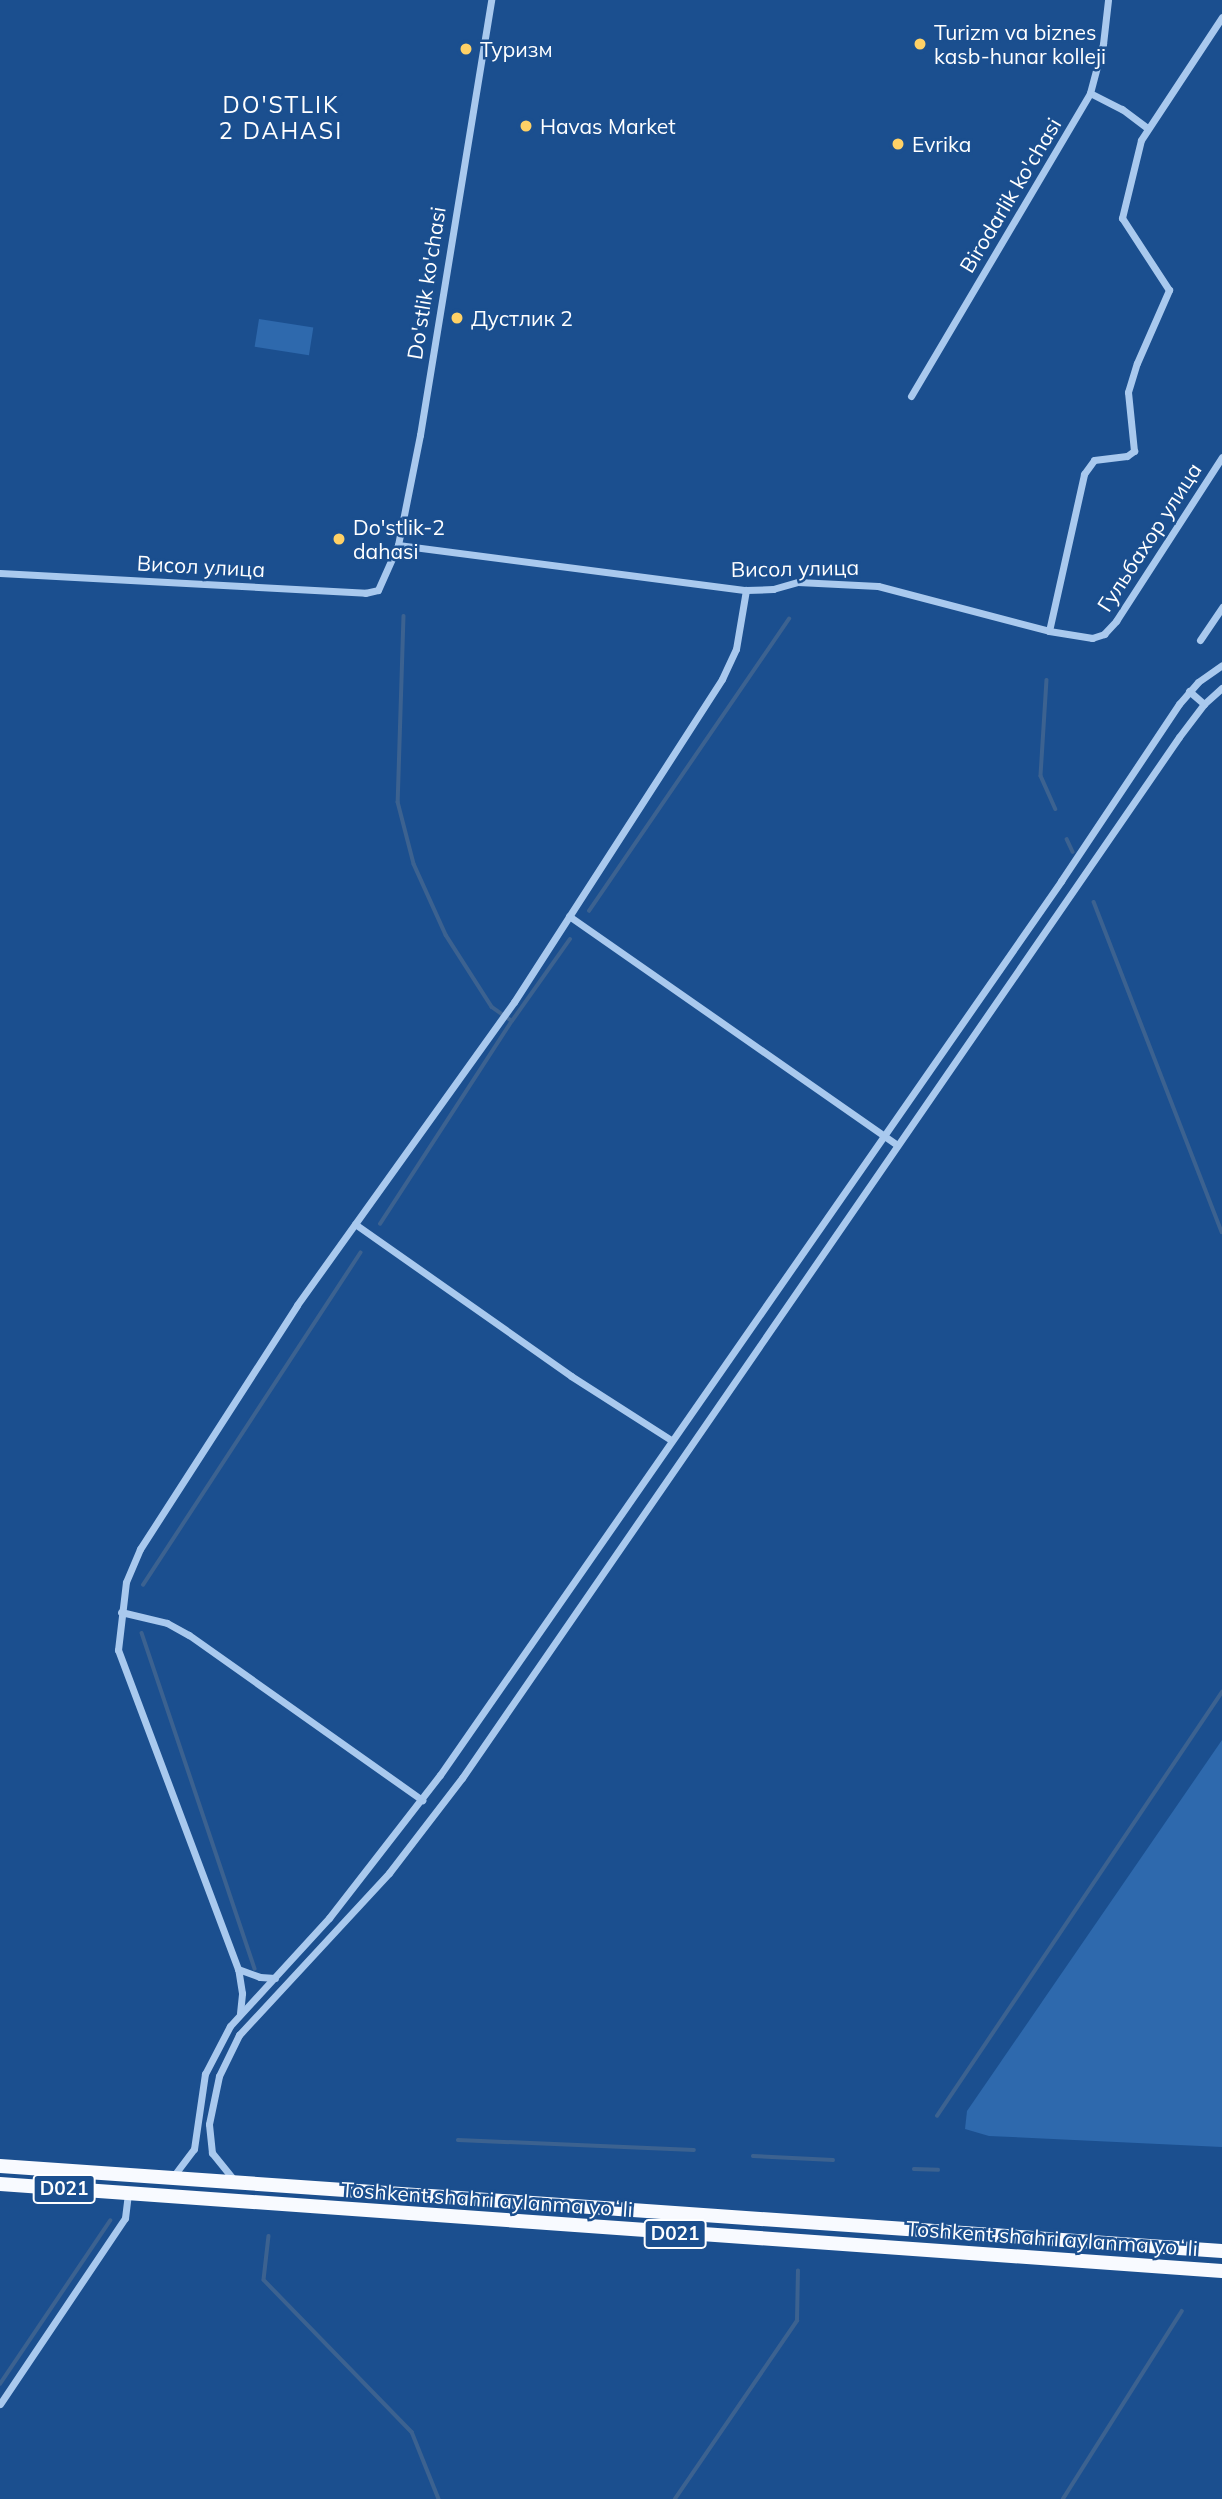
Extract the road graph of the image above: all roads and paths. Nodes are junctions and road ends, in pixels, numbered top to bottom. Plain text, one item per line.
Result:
1 (491, 0) edge
2 (1108, 0) edge
3 (1222, 17) edge
4 (1090, 93) junction
5 (1147, 128) junction
6 (911, 396) dead end
7 (1222, 457) edge
8 (398, 545) junction
9 (388, 570) joint
10 (0, 573) edge
11 (746, 590) junction
12 (1222, 607) edge
13 (1049, 631) junction
14 (1104, 634) joint
15 (1200, 640) dead end
16 (1222, 665) edge
17 (1222, 688) edge
18 (1189, 691) junction
19 (1204, 704) junction
20 (569, 916) junction
21 (883, 1135) junction
22 (897, 1145) junction
23 (355, 1224) junction
24 (671, 1440) junction
25 (583, 1571) junction
26 (598, 1581) junction
27 (121, 1612) junction
28 (422, 1800) junction
29 (238, 1969) junction
30 (275, 1978) junction
31 (240, 2013) junction
32 (0, 2166) edge
33 (171, 2178) junction
34 (237, 2183) junction
35 (0, 2184) edge
36 (128, 2193) junction
37 (567, 2205) junction
38 (566, 2226) junction
39 (1222, 2252) edge
40 (1222, 2271) edge
41 (0, 2404) edge

1 - 8 street, Do'stlik ko'chasi
2 - 4 street, Birodarlik ko'chasi
3 - 5 street
4 - 5 street
4 - 6 street, Birodarlik ko'chasi
5 - 13 street
7 - 14 street, Гульбахор улица
8 - 9 street, Do'stlik ko'chasi
8 - 11 street, Висол улица
9 - 10 street, Висол улица
11 - 13 street, Висол улица
11 - 20 street
12 - 15 street
13 - 14 street, Висол улица
16 - 18 street
17 - 19 street
18 - 19 street
18 - 21 street
19 - 22 street
20 - 21 street
20 - 23 street
21 - 22 street
21 - 24 street
22 - 26 street
23 - 24 street
23 - 27 street
24 - 25 street
25 - 26 street
25 - 28 street
26 - 34 street
27 - 28 street
27 - 29 street
28 - 30 street
29 - 30 street
29 - 31 street
30 - 31 street
31 - 33 street
32 - 33 highway, Toshkent shahri aylanma yoʻli / D021
33 - 34 highway, Toshkent shahri aylanma yoʻli / D021
34 - 37 highway, Toshkent shahri aylanma yoʻli / D021
35 - 36 highway, Toshkent shahri aylanma yoʻli / D021
36 - 38 highway, Toshkent shahri aylanma yoʻli / D021
36 - 41 street
37 - 38 highway
37 - 39 highway, Toshkent shahri aylanma yoʻli / D021
38 - 40 highway, Toshkent shahri aylanma yoʻli / D021

